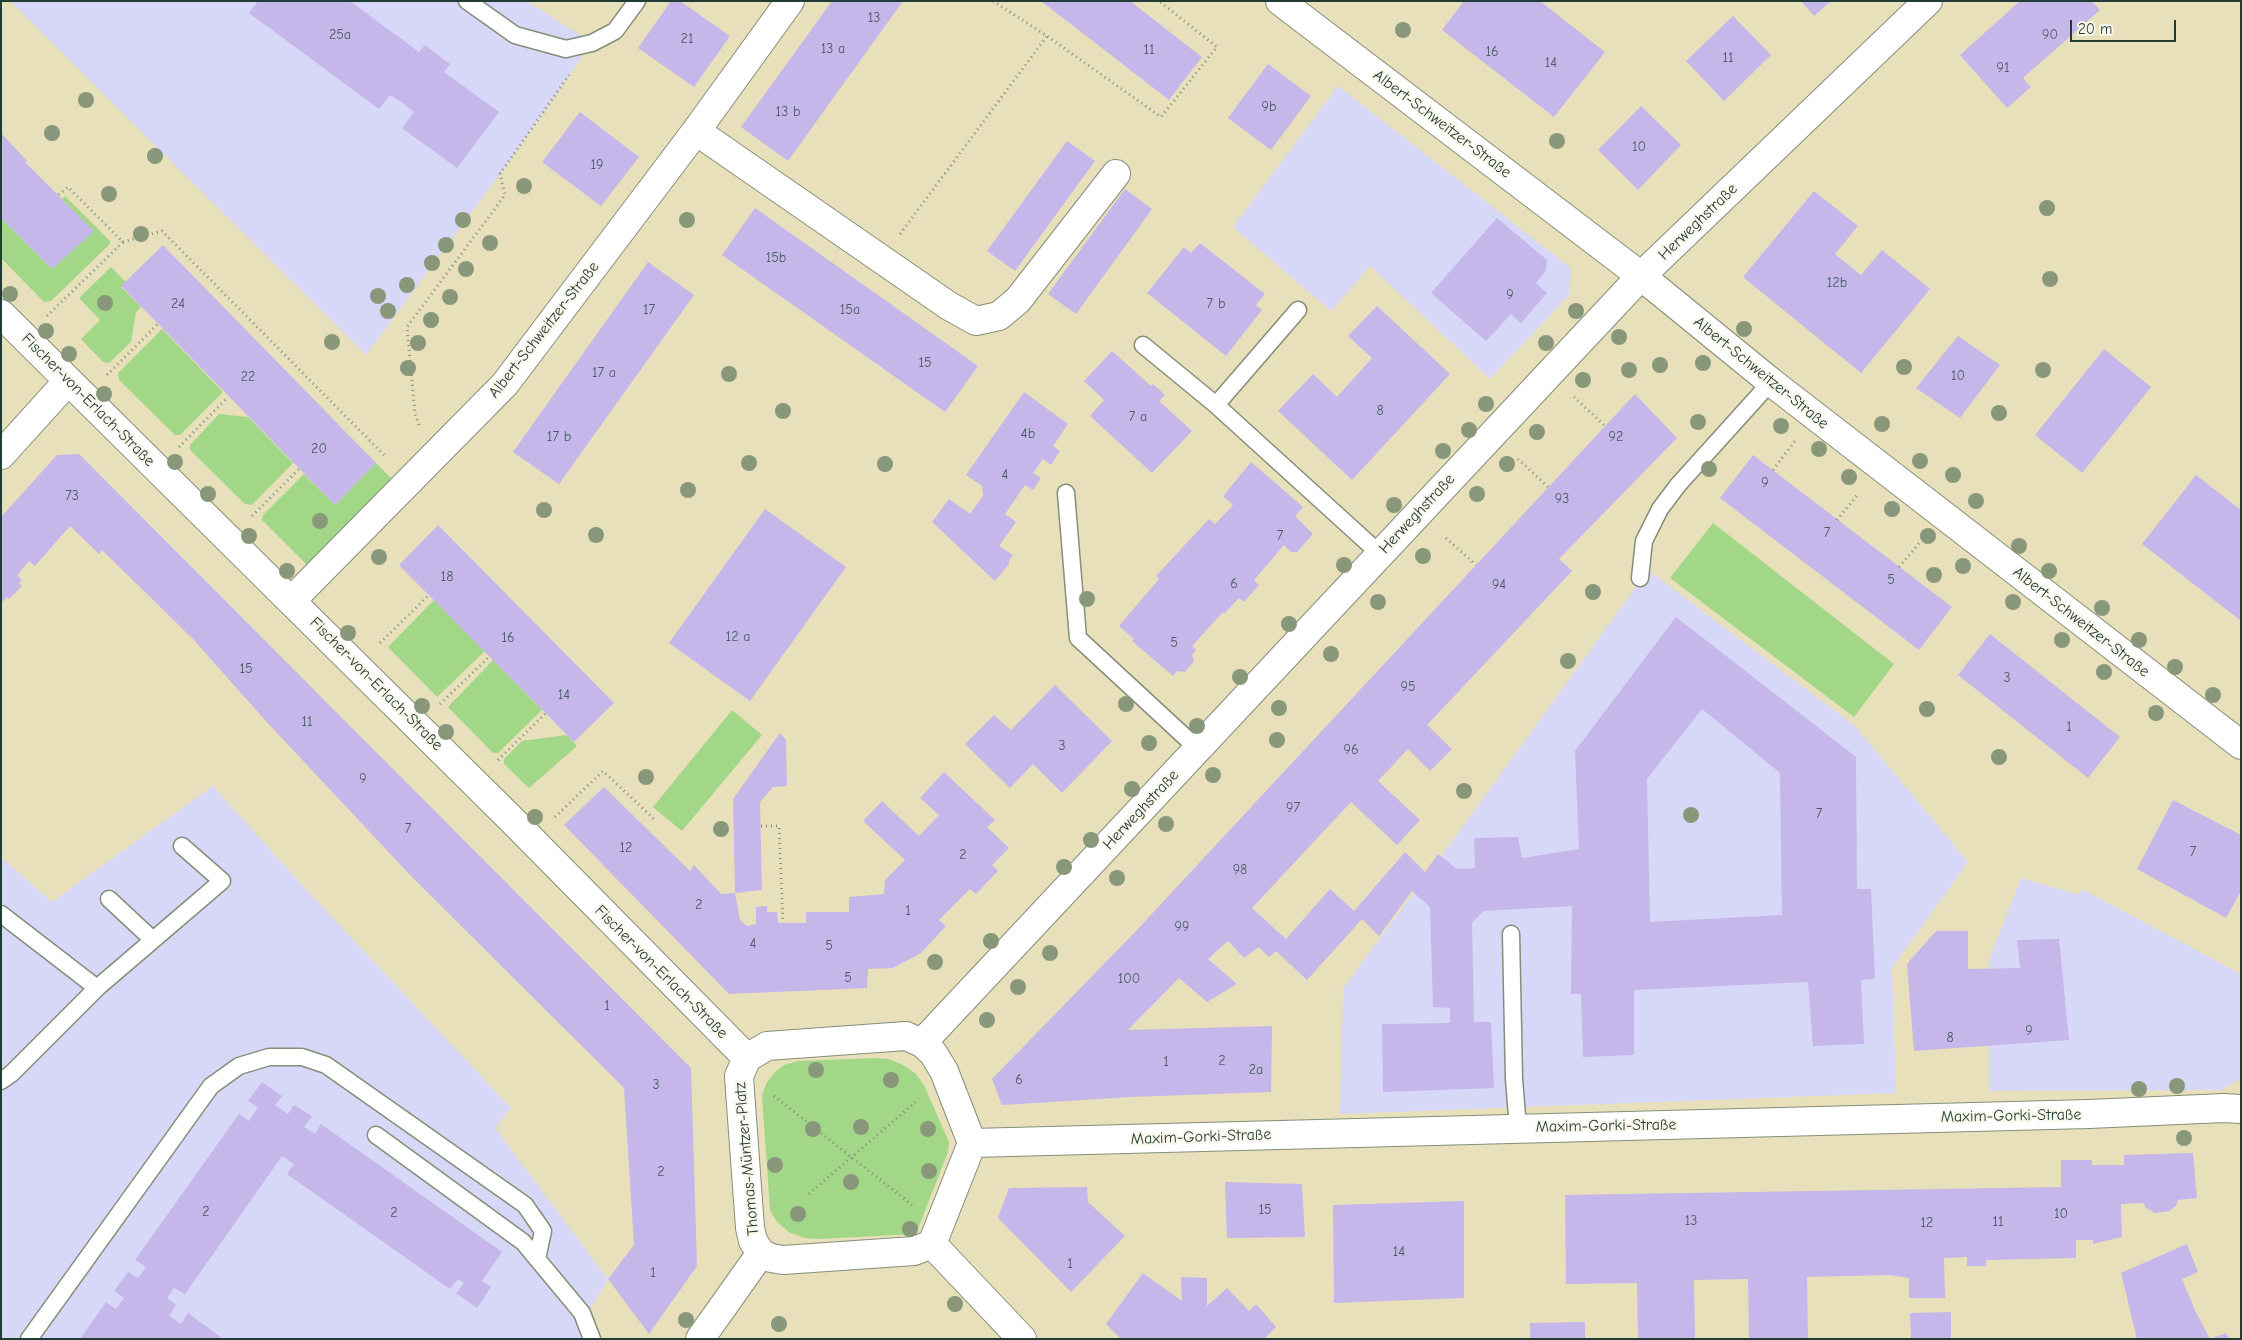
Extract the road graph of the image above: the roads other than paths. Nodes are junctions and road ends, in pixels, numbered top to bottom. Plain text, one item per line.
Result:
1 (467, 1) edge
2 (636, 1) edge
3 (790, 1) edge
4 (1280, 1) edge
5 (1928, 1) edge
6 (696, 131) junction
7 (1116, 174) dead end
8 (1641, 276) junction
9 (1298, 310) dead end
10 (1, 314) edge
11 (1143, 345) dead end
12 (68, 381) junction
13 (1771, 382) junction
14 (1216, 405) junction
15 (1, 455) edge
16 (1066, 493) dead end
17 (1380, 554) junction
18 (1640, 578) dead end
19 (291, 601) junction
20 (2241, 746) edge
21 (1198, 749) junction
22 (182, 846) dead end
23 (109, 899) dead end
24 (1, 914) edge
25 (1510, 934) dead end
26 (153, 940) junction
27 (96, 988) junction
28 (922, 1043) junction
29 (747, 1058) junction
30 (1, 1081) edge
31 (2241, 1109) edge
32 (1518, 1128) junction
33 (376, 1135) dead end
34 (972, 1143) junction
35 (932, 1244) junction
36 (761, 1253) junction
37 (537, 1259) junction
38 (29, 1339) edge
39 (592, 1339) edge
40 (700, 1339) edge
41 (1022, 1339) edge

1 - 2 lane
3 - 6 street, Albert-Schweitzer-Straße
4 - 8 street, Albert-Schweitzer-Straße
5 - 8 street, Herweghstraße
6 - 7 street
6 - 19 street, Albert-Schweitzer-Straße
8 - 13 street, Albert-Schweitzer-Straße
8 - 17 street, Herweghstraße
9 - 14 lane
10 - 12 street, Fischer-von-Erlach-Straße
11 - 14 lane
12 - 15 street
12 - 19 street, Fischer-von-Erlach-Straße
13 - 18 lane
13 - 20 street, Albert-Schweitzer-Straße
14 - 17 lane
16 - 21 lane
17 - 21 street, Herweghstraße
19 - 29 street, Fischer-von-Erlach-Straße
21 - 28 street, Herweghstraße
22 - 26 lane
23 - 26 lane
24 - 27 lane
25 - 32 lane
26 - 27 lane
27 - 30 lane
28 - 29 street, Thomas-Müntzer-Platz
28 - 34 street
29 - 36 street, Thomas-Müntzer-Platz
31 - 32 street, Maxim-Gorki-Straße
32 - 34 street, Maxim-Gorki-Straße
33 - 37 lane
34 - 35 street
35 - 36 street, Thomas-Müntzer-Platz
35 - 41 street
36 - 40 street
37 - 38 lane
37 - 39 lane

